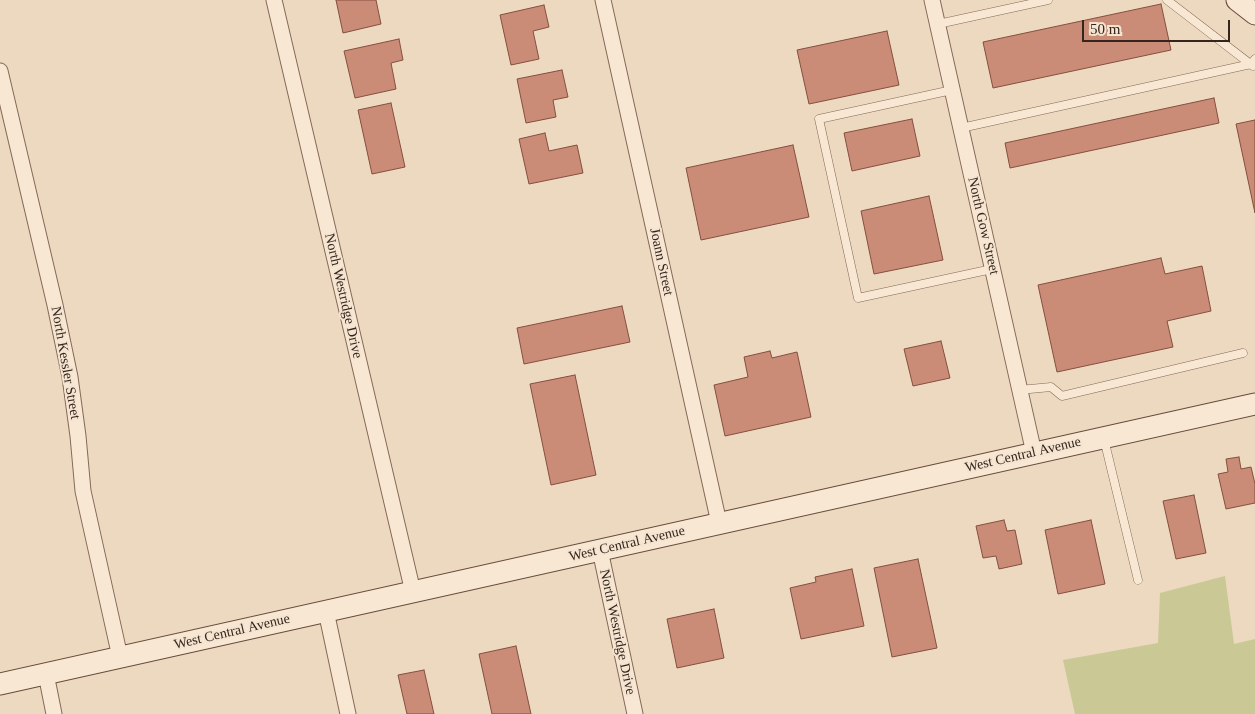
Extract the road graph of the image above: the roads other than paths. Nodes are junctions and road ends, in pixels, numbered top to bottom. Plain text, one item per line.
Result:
1 (274, 0) edge
2 (603, 0) edge
3 (932, 0) edge
4 (1048, 0) edge
5 (1167, 0) edge
6 (1237, 0) edge
7 (1255, 14) edge
8 (938, 24) junction
9 (1254, 64) edge
10 (0, 71) edge
11 (952, 90) junction
12 (961, 128) junction
13 (992, 269) junction
14 (1243, 354) dead end
15 (1019, 390) junction
16 (1255, 404) edge
17 (1104, 437) junction
18 (1034, 453) junction
19 (719, 523) junction
20 (600, 550) junction
21 (1138, 580) dead end
22 (413, 592) junction
23 (326, 611) junction
24 (120, 657) junction
25 (46, 674) junction
26 (0, 684) edge
27 (54, 714) edge
28 (348, 714) edge
29 (635, 714) edge

1 - 22 street, North Westridge Drive
2 - 19 street, Joann Street
3 - 8 street, North Gow Street
4 - 8 lane
5 - 9 lane
6 - 7 main road
8 - 11 street, North Gow Street
9 - 12 lane
10 - 24 street, North Kessler Street
11 - 12 street, North Gow Street
11 - 13 lane
12 - 13 street, North Gow Street
13 - 15 street, North Gow Street
14 - 15 lane
15 - 18 street, North Gow Street
16 - 17 main road, West Central Avenue
17 - 18 main road, West Central Avenue
17 - 21 lane
18 - 19 main road, West Central Avenue
19 - 20 main road, West Central Avenue
20 - 22 main road, West Central Avenue
20 - 29 street, North Westridge Drive
22 - 23 main road, West Central Avenue
23 - 24 main road, West Central Avenue
23 - 28 street
24 - 25 main road, West Central Avenue
25 - 26 main road, West Central Avenue
25 - 27 street

